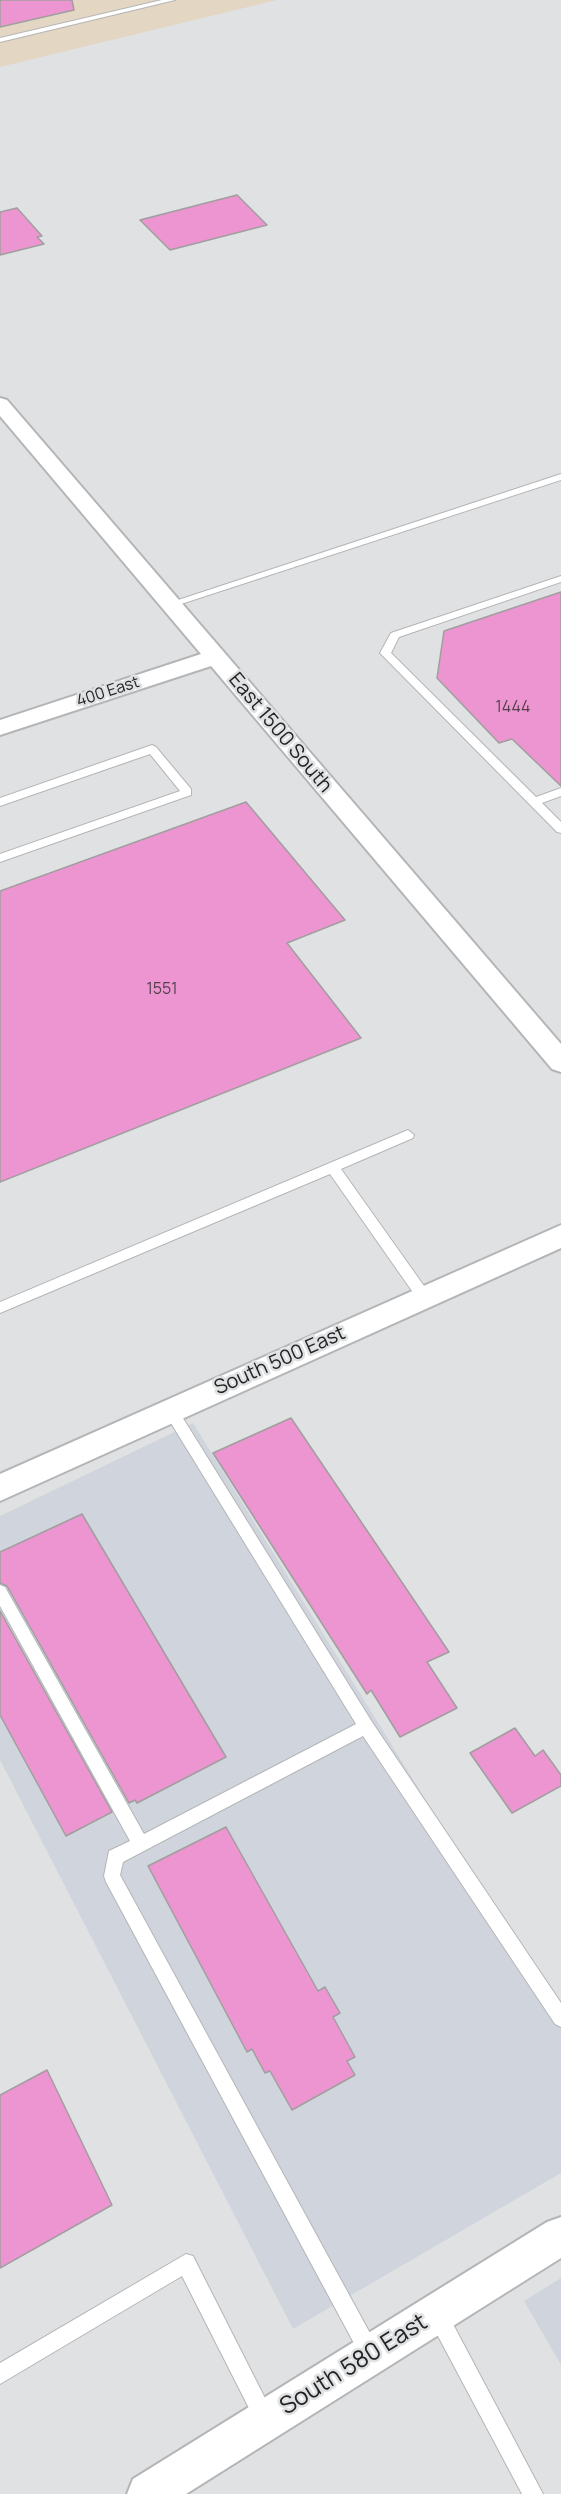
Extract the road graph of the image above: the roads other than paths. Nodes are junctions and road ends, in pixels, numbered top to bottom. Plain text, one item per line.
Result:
1 (171, 0) edge
2 (0, 40) edge
3 (0, 404) edge
4 (561, 477) edge
5 (561, 579) edge
6 (171, 604) junction
7 (215, 657) junction
8 (0, 728) edge
9 (561, 792) edge
10 (0, 802) edge
11 (534, 802) junction
12 (561, 829) edge
13 (0, 858) edge
14 (561, 1062) edge
15 (408, 1136) dead end
16 (332, 1167) junction
17 (561, 1236) edge
18 (424, 1297) junction
19 (0, 1308) edge
20 (171, 1411) junction
21 (0, 1488) edge
22 (0, 1592) edge
23 (366, 1727) junction
24 (141, 1844) junction
25 (561, 2018) edge
26 (561, 2236) edge
27 (437, 2314) junction
28 (371, 2355) junction
29 (0, 2374) edge
30 (266, 2421) junction
31 (148, 2494) edge
32 (534, 2494) edge

1 - 2 lane
3 - 6 street, East 1500 South
4 - 6 lane
5 - 11 lane
6 - 7 street, East 1500 South
7 - 8 street, 400 East
7 - 14 street, East 1500 South
9 - 11 lane
10 - 13 lane
11 - 12 lane
15 - 16 lane
16 - 18 lane
16 - 19 lane
17 - 18 street, South 500 East
18 - 20 street, South 500 East
20 - 21 street, South 500 East
20 - 23 lane
22 - 24 lane
23 - 24 lane
23 - 25 lane
24 - 28 lane
26 - 27 street, South 580 East
27 - 28 street, South 580 East
27 - 32 lane
28 - 30 street, South 580 East
29 - 30 lane
30 - 31 street, South 580 East

